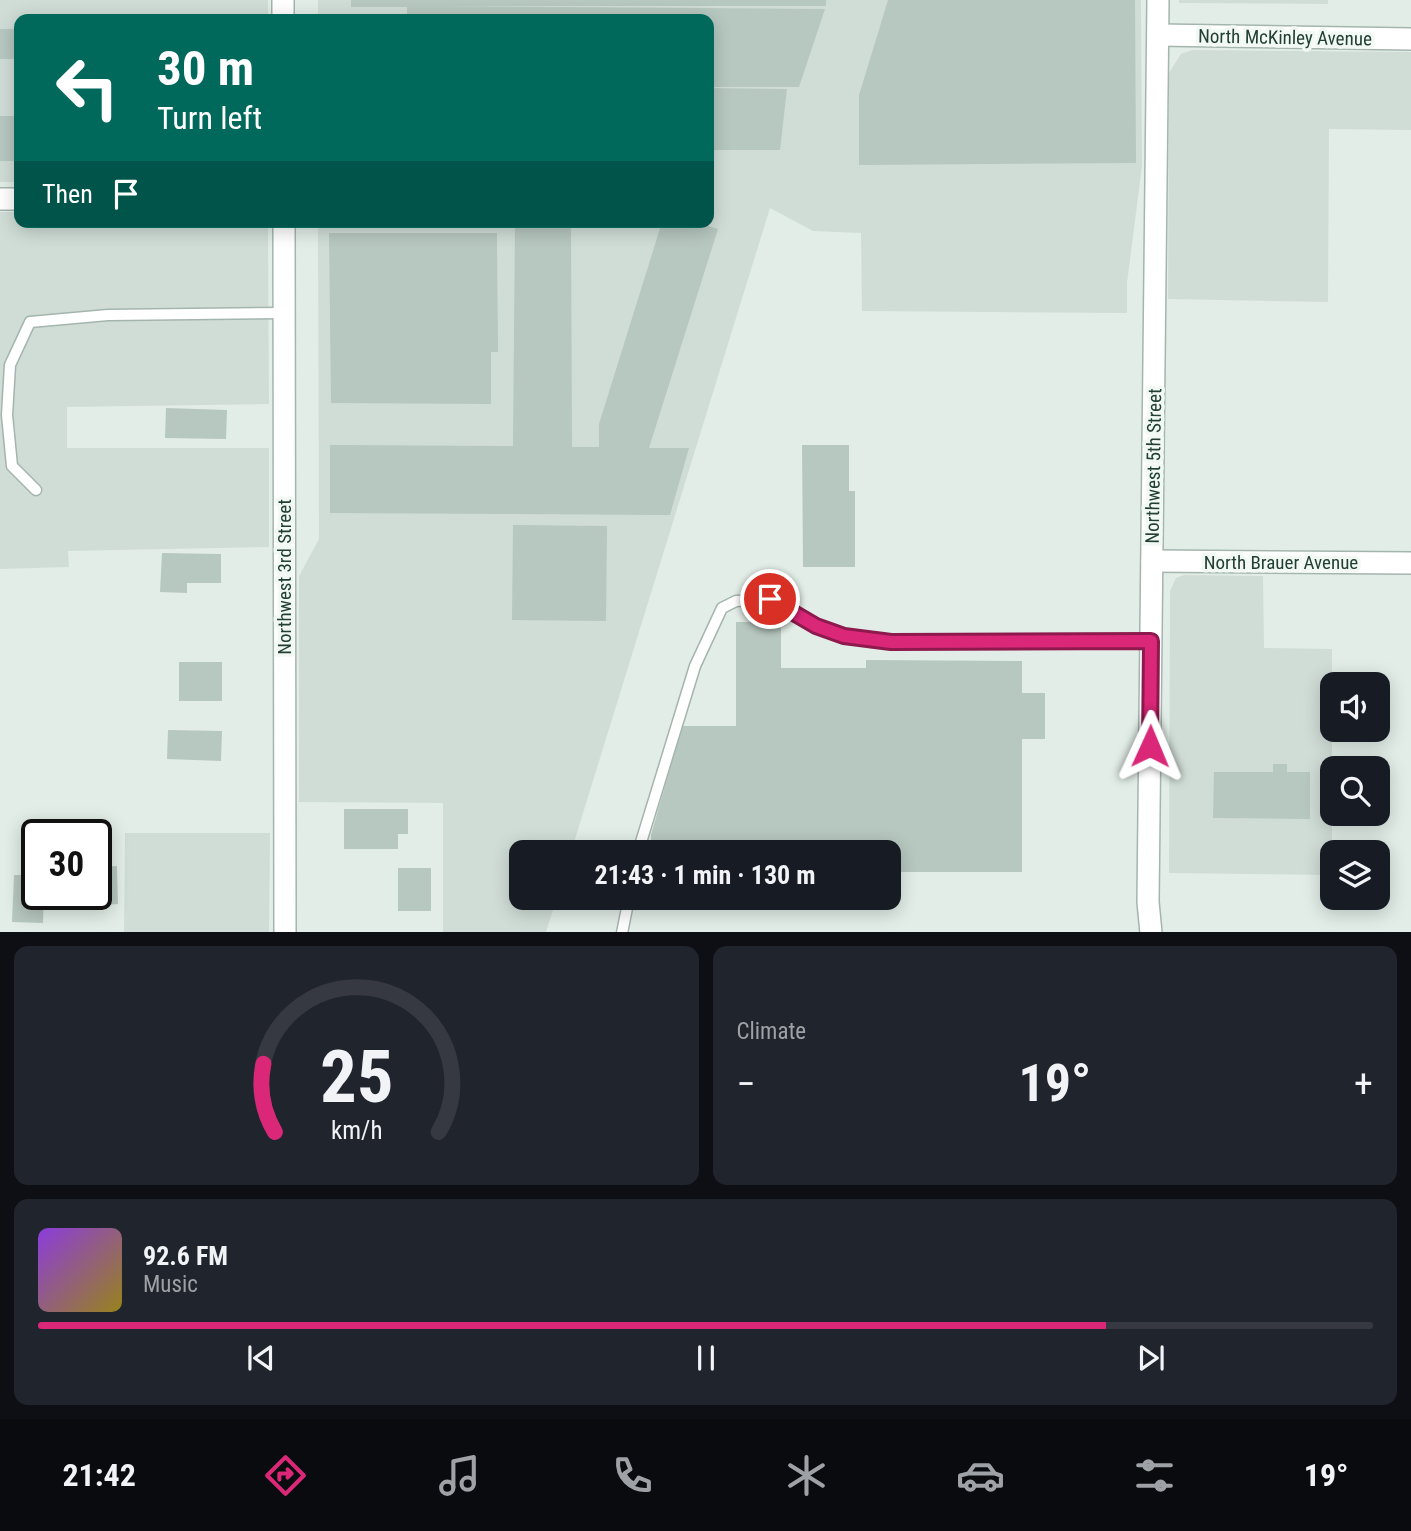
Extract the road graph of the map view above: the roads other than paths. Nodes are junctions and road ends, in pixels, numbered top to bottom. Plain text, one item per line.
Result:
1 (1158, 0) edge
2 (1158, 35) junction
3 (1411, 39) edge
4 (284, 228) edge
5 (284, 313) junction
6 (36, 490) dead end
7 (1152, 561) junction
8 (1411, 562) edge
9 (1151, 641) junction
10 (642, 840) edge
11 (627, 910) edge
12 (285, 932) edge
13 (622, 932) edge
14 (1151, 932) edge

1 - 2 street, Northwest 5th Street
2 - 3 street, North McKinley Avenue
2 - 7 street, Northwest 5th Street
4 - 5 street, Northwest 3rd Street
5 - 6 lane
5 - 12 street, Northwest 3rd Street
7 - 8 street, North Brauer Avenue
7 - 9 street, Northwest 5th Street
9 - 10 lane
9 - 14 street, Northwest 5th Street
11 - 13 lane

